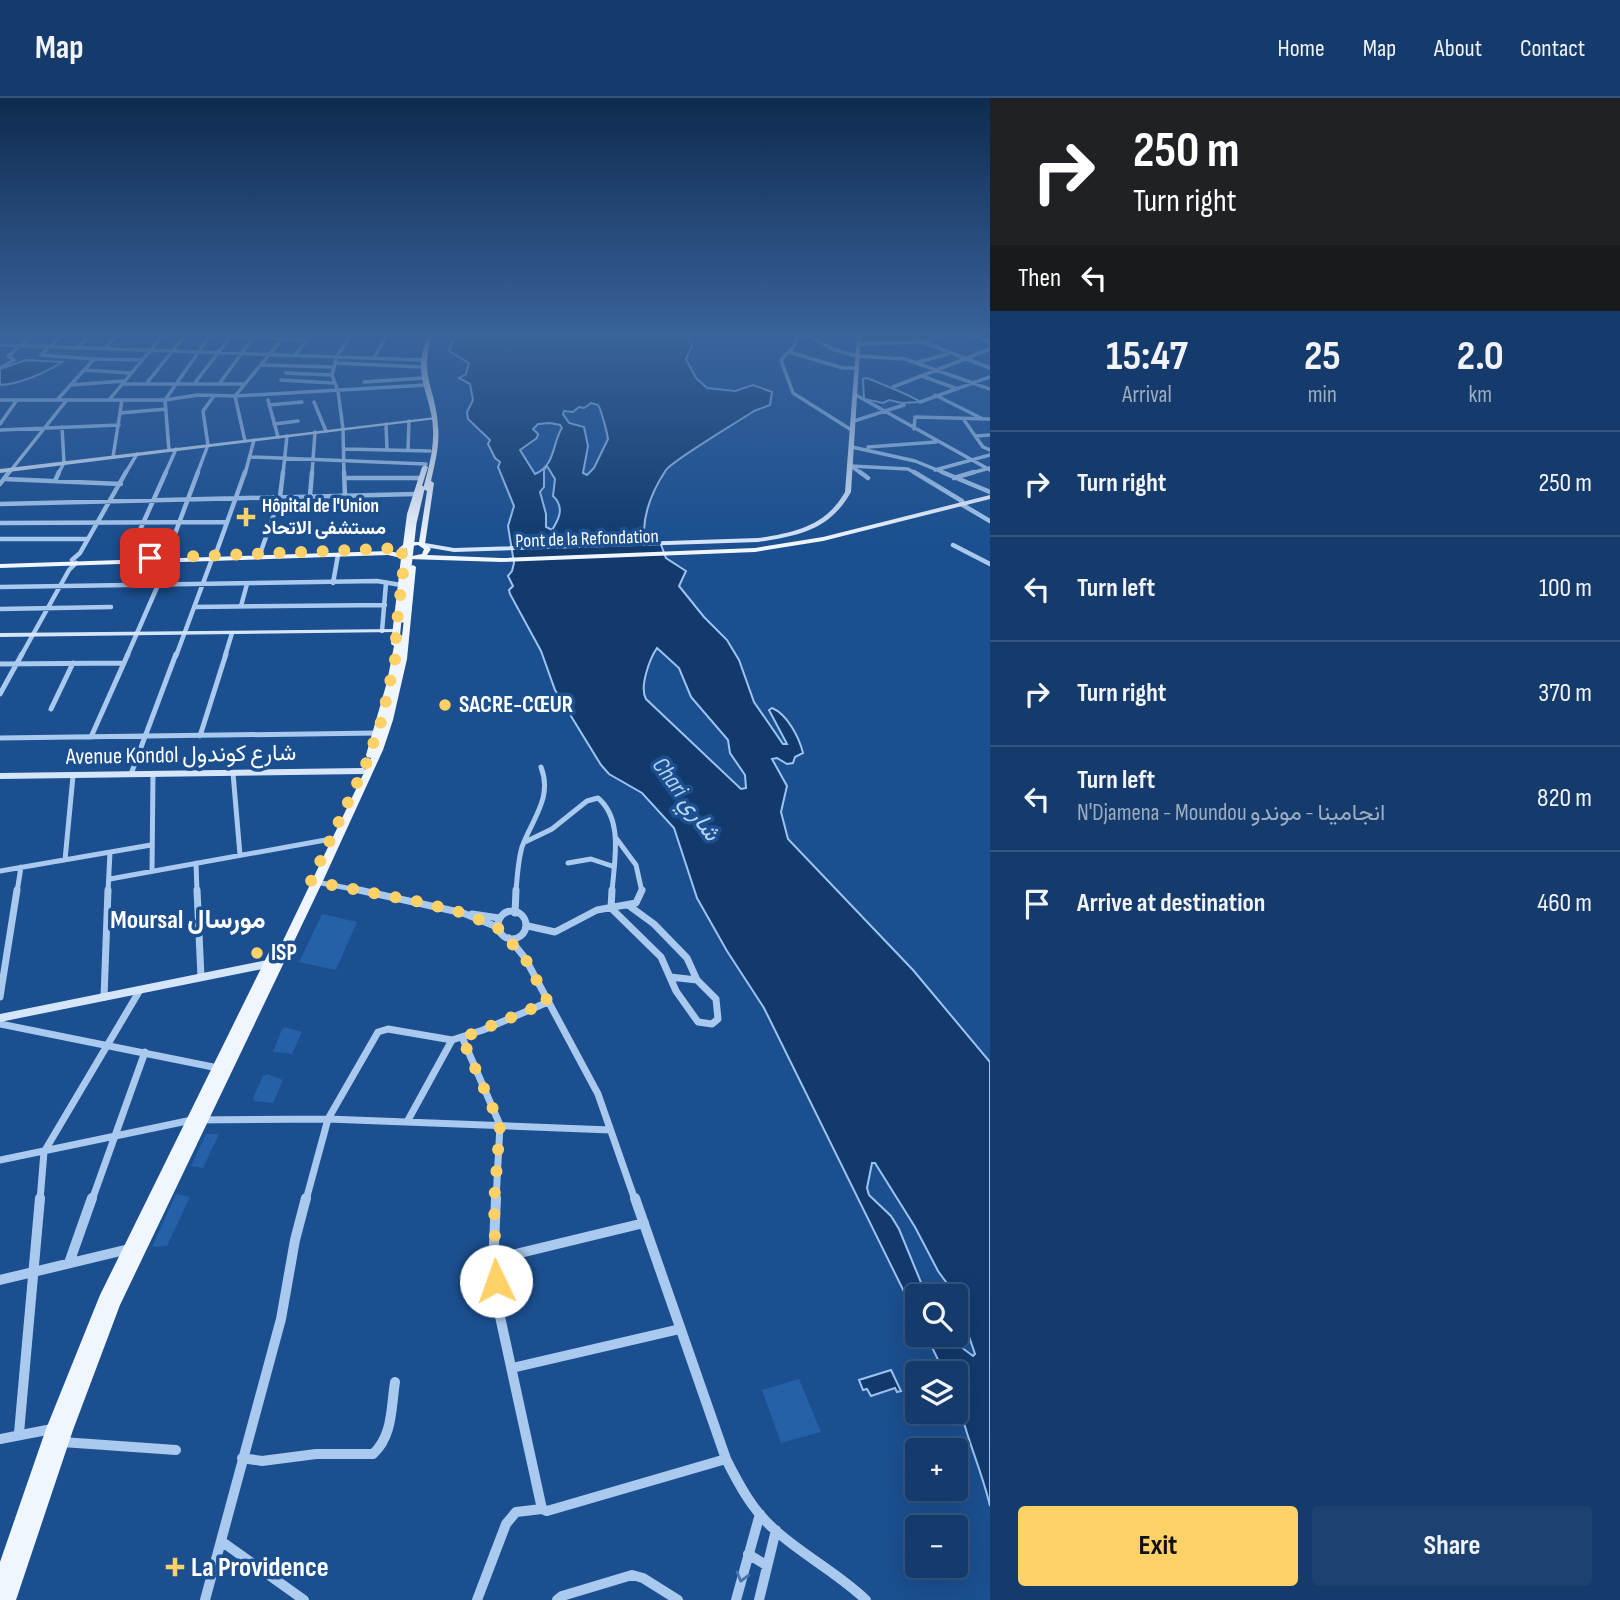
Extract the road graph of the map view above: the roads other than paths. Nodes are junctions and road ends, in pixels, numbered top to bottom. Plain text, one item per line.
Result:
1 (15, 404) edge
2 (63, 404) edge
3 (121, 404) edge
4 (165, 404) edge
5 (208, 404) edge
6 (237, 404) edge
7 (269, 404) edge
8 (315, 404) edge
9 (339, 404) edge
10 (431, 404) edge
11 (811, 404) edge
12 (855, 404) edge
13 (869, 404) edge
14 (954, 404) edge
15 (904, 405) dead end
16 (166, 409) junction
17 (880, 411) junction
18 (120, 413) junction
19 (435, 418) junction
20 (964, 420) junction
21 (988, 420) edge
22 (298, 421) dead end
23 (409, 421) junction
24 (854, 421) junction
25 (0, 424) edge
26 (274, 424) junction
27 (386, 424) junction
28 (119, 425) junction
29 (62, 427) junction
30 (44, 428) junction
31 (343, 429) junction
32 (914, 429) junction
33 (0, 430) edge
34 (326, 431) junction
35 (853, 431) junction
36 (315, 432) junction
37 (990, 435) edge
38 (287, 436) junction
39 (975, 436) junction
40 (278, 437) junction
41 (435, 439) junction
42 (254, 440) junction
43 (245, 441) junction
44 (936, 442) junction
45 (208, 445) junction
46 (852, 447) junction
47 (863, 447) junction
48 (176, 449) junction
49 (344, 449) junction
50 (169, 450) junction
51 (387, 450) junction
52 (408, 450) junction
53 (430, 451) junction
54 (990, 453) edge
55 (137, 454) junction
56 (113, 457) junction
57 (251, 457) junction
58 (285, 459) junction
59 (312, 460) junction
60 (972, 460) junction
61 (344, 461) junction
62 (64, 463) junction
63 (428, 466) junction
64 (851, 466) junction
65 (11, 469) junction
66 (989, 469) edge
67 (935, 470) junction
68 (0, 471) edge
69 (346, 478) junction
70 (420, 478) junction
71 (868, 478) dead end
72 (954, 478) junction
73 (5, 479) junction
74 (55, 481) junction
75 (0, 484) edge
76 (121, 484) junction
77 (421, 490) junction
78 (990, 494) edge
79 (345, 495) junction
80 (310, 496) junction
81 (234, 497) junction
82 (281, 497) junction
83 (188, 499) junction
84 (153, 500) junction
85 (111, 502) junction
86 (961, 502) junction
87 (0, 504) edge
88 (990, 521) edge
89 (98, 522) junction
90 (142, 522) junction
91 (178, 522) junction
92 (226, 522) junction
93 (0, 523) edge
94 (88, 538) junction
95 (0, 539) edge
96 (953, 545) dead end
97 (425, 546) junction
98 (674, 549) junction
99 (404, 551) junction
100 (260, 554) junction
101 (338, 555) junction
102 (501, 555) junction
103 (214, 557) junction
104 (420, 557) junction
105 (166, 558) junction
106 (439, 558) junction
107 (127, 559) junction
108 (74, 562) junction
109 (990, 564) edge
110 (0, 565) edge
111 (416, 571) junction
112 (332, 583) junction
113 (386, 583) junction
114 (202, 584) junction
115 (247, 584) junction
116 (158, 585) junction
117 (401, 585) junction
118 (61, 586) junction
119 (0, 587) edge
120 (385, 605) junction
121 (240, 606) junction
122 (111, 607) dead end
123 (194, 607) junction
124 (48, 608) junction
125 (0, 609) edge
126 (382, 631) junction
127 (396, 631) junction
128 (232, 633) junction
129 (137, 634) junction
130 (184, 634) junction
131 (0, 635) edge
132 (33, 635) junction
133 (400, 657) junction
134 (73, 663) junction
135 (124, 663) junction
136 (0, 664) edge
137 (17, 664) junction
138 (0, 694) edge
139 (51, 709) dead end
140 (377, 733) junction
141 (200, 736) junction
142 (92, 737) junction
143 (145, 737) junction
144 (0, 738) edge
145 (541, 767) dead end
146 (363, 771) junction
147 (233, 773) junction
148 (131, 774) junction
149 (153, 774) junction
150 (0, 776) edge
151 (73, 776) junction
152 (616, 838) junction
153 (331, 839) junction
154 (525, 842) junction
155 (151, 845) junction
156 (110, 852) junction
157 (240, 855) junction
158 (65, 860) junction
159 (196, 863) junction
160 (568, 863) dead end
161 (612, 866) junction
162 (21, 867) junction
163 (0, 871) edge
164 (152, 871) junction
165 (110, 879) junction
166 (314, 882) junction
167 (628, 905) junction
168 (611, 908) junction
169 (463, 913) junction
170 (515, 913) junction
171 (499, 918) junction
172 (528, 926) junction
173 (497, 927) junction
174 (541, 930) junction
175 (523, 935) junction
176 (509, 938) junction
177 (525, 958) junction
178 (273, 963) junction
179 (201, 977) junction
180 (670, 977) junction
181 (697, 980) junction
182 (140, 990) junction
183 (0, 997) edge
184 (104, 997) junction
185 (548, 1002) junction
186 (0, 1018) edge
187 (0, 1024) edge
188 (462, 1038) junction
189 (452, 1040) junction
190 (105, 1045) junction
191 (145, 1052) junction
192 (218, 1068) junction
193 (328, 1119) junction
194 (197, 1120) junction
195 (407, 1122) junction
196 (500, 1125) junction
197 (610, 1130) junction
198 (114, 1137) junction
199 (44, 1152) junction
200 (0, 1160) edge
201 (644, 1223) junction
202 (133, 1249) junction
203 (495, 1259) junction
204 (69, 1264) junction
205 (32, 1272) junction
206 (0, 1280) edge
207 (680, 1329) junction
208 (512, 1368) junction
209 (395, 1382) dead end
210 (19, 1433) junction
211 (60, 1433) junction
212 (0, 1439) edge
213 (176, 1450) dead end
214 (242, 1458) junction
215 (726, 1459) junction
216 (542, 1509) junction
217 (760, 1514) junction
218 (776, 1530) junction
219 (220, 1541) junction
220 (748, 1554) junction
221 (766, 1565) junction
222 (0, 1586) edge
223 (7, 1600) edge
224 (205, 1600) edge
225 (304, 1600) edge
226 (477, 1600) edge
227 (557, 1600) edge
228 (678, 1600) edge
229 (736, 1600) edge
230 (759, 1600) edge
231 (866, 1600) edge

1 - 25 street
2 - 30 street
3 - 18 street
4 - 16 street
5 - 45 street
6 - 43 street
7 - 26 street
8 - 34 street
9 - 31 street
10 - 19 main road
11 - 35 street
12 - 24 street
13 - 17 street
14 - 21 street
15 - 17 street
16 - 18 street
16 - 50 street
17 - 24 street
17 - 32 street
18 - 28 street
19 - 23 street
19 - 41 main road
20 - 21 street
20 - 32 street
20 - 39 street
22 - 26 street
23 - 27 street
23 - 52 street
24 - 35 street
26 - 40 street
27 - 31 street
27 - 51 street
28 - 29 street
28 - 56 street
29 - 30 street
29 - 62 street
30 - 33 street
30 - 65 street
31 - 34 street
31 - 49 street
32 - 44 street
34 - 36 street
35 - 46 street
36 - 38 street
36 - 59 street
37 - 39 street
38 - 40 street
38 - 58 street
39 - 54 street
40 - 42 street
41 - 53 main road
41 - 63 main road
42 - 43 street
42 - 57 street
43 - 45 street
44 - 47 street
44 - 60 street
45 - 48 street
45 - 83 street
46 - 47 street
46 - 64 street
47 - 67 street
48 - 50 street
48 - 84 street
49 - 51 street
49 - 61 street
50 - 55 street
51 - 52 street
52 - 53 street
53 - 63 main road
54 - 60 street
55 - 56 street
55 - 76 street
56 - 62 street
57 - 58 street
57 - 81 street
58 - 59 street
58 - 82 street
59 - 61 street
59 - 80 street
60 - 66 street
60 - 67 street
61 - 63 street
61 - 69 street
62 - 65 street
62 - 74 street
63 - 70 main road
63 - 77 main road
63 - 97 main road
64 - 71 street
64 - 86 street
64 - 98 street
65 - 68 street
65 - 73 street
66 - 72 street
67 - 72 street
69 - 70 street
69 - 79 street
70 - 77 main road
72 - 78 street
73 - 74 street
73 - 75 street
74 - 76 street
76 - 85 street
77 - 79 street
77 - 99 main road
77 - 133 main road, bridge
78 - 86 main road
79 - 80 street
80 - 82 street
81 - 82 street
81 - 83 street
81 - 92 street
82 - 100 street
83 - 84 street
83 - 91 street
84 - 85 street
84 - 90 street
85 - 87 street
85 - 89 street
86 - 88 street
86 - 98 main road
89 - 90 street
89 - 93 street
89 - 94 street
90 - 91 street
90 - 107 street
91 - 92 street
91 - 105 street
92 - 103 street
94 - 95 street
94 - 108 street
96 - 109 street
97 - 99 main road
97 - 102 main road
97 - 104 main road
98 - 102 main road
99 - 100 main road
99 - 101 main road
99 - 104 main road
99 - 117 main road
100 - 103 main road
101 - 103 main road
101 - 112 street
102 - 106 main road
103 - 105 main road
103 - 108 main road
103 - 114 street
104 - 106 main road
104 - 111 main road
105 - 107 main road
106 - 111 main road
107 - 108 main road
108 - 110 main road
108 - 118 street
111 - 133 main road
112 - 113 street
112 - 115 street
113 - 117 street
113 - 120 street
114 - 115 street
114 - 116 street
114 - 123 street
115 - 121 street
116 - 118 street
116 - 129 street
117 - 127 main road
118 - 119 street
118 - 124 street
120 - 121 street
120 - 126 street
121 - 123 street
122 - 124 street
123 - 130 street
124 - 125 street
124 - 132 street
126 - 127 street
126 - 128 street
127 - 133 main road
128 - 130 street
128 - 141 street
129 - 130 street
129 - 132 street
129 - 135 street
130 - 143 street
131 - 132 street
132 - 137 street
133 - 140 main road
133 - 166 main road
134 - 135 street
134 - 137 street
134 - 139 street
135 - 142 street
136 - 137 street
137 - 138 street
140 - 141 street
140 - 146 main road
141 - 143 street
142 - 143 street
142 - 144 street
143 - 148 street
145 - 154 street
146 - 147 street, Avenue Kondol شارع كوندول
146 - 153 main road
147 - 149 street, Avenue Kondol شارع كوندول
147 - 157 street
148 - 149 street, Avenue Kondol شارع كوندول
148 - 151 street, Avenue Kondol شارع كوندول
149 - 155 street
150 - 151 street, Avenue Kondol شارع كوندول
151 - 158 street
152 - 154 street
152 - 161 street
152 - 167 street
153 - 157 street
153 - 166 main road
154 - 170 street
155 - 156 street
155 - 164 street
156 - 158 street
156 - 165 street
157 - 159 street
158 - 162 street
159 - 164 street
159 - 179 street
160 - 161 street
161 - 168 street
162 - 163 street
162 - 183 street
164 - 165 street
165 - 184 street
166 - 169 street
166 - 178 main road
167 - 168 street
167 - 181 street
168 - 174 street
168 - 180 street
169 - 171 street
169 - 173 street
170 - 171 street
170 - 172 street
171 - 173 street
172 - 174 street
172 - 175 street
173 - 176 street
174 - 175 street
175 - 176 street
175 - 177 street
176 - 177 street
177 - 185 street
178 - 179 street
178 - 192 main road
178 - 194 main road
179 - 182 street
180 - 181 street
180 - 181 street
182 - 184 street
182 - 190 street
184 - 186 street
185 - 188 street
185 - 197 street
187 - 190 street
188 - 189 street
188 - 196 street
189 - 193 street
189 - 195 street
190 - 191 street
190 - 199 street
191 - 192 street
191 - 198 street
192 - 194 main road
193 - 194 street
193 - 195 street
193 - 214 street
194 - 198 street
194 - 202 main road
195 - 196 street
196 - 197 street
196 - 203 street
197 - 201 street
198 - 199 street
198 - 204 street
199 - 200 street
199 - 205 street
201 - 203 street
201 - 207 street
202 - 204 street
202 - 211 main road
203 - 208 street
204 - 205 street
205 - 206 street
205 - 210 street
207 - 208 street
207 - 215 street
208 - 216 street
209 - 214 street
210 - 211 street
210 - 212 street
211 - 213 street
211 - 222 main road
211 - 223 main road
214 - 219 street
215 - 216 street
215 - 217 street
216 - 226 street
217 - 218 street
217 - 220 street
218 - 221 street
218 - 231 street
219 - 224 street
219 - 225 street
220 - 221 street
220 -> 229 street
221 - 230 street
227 - 228 street

